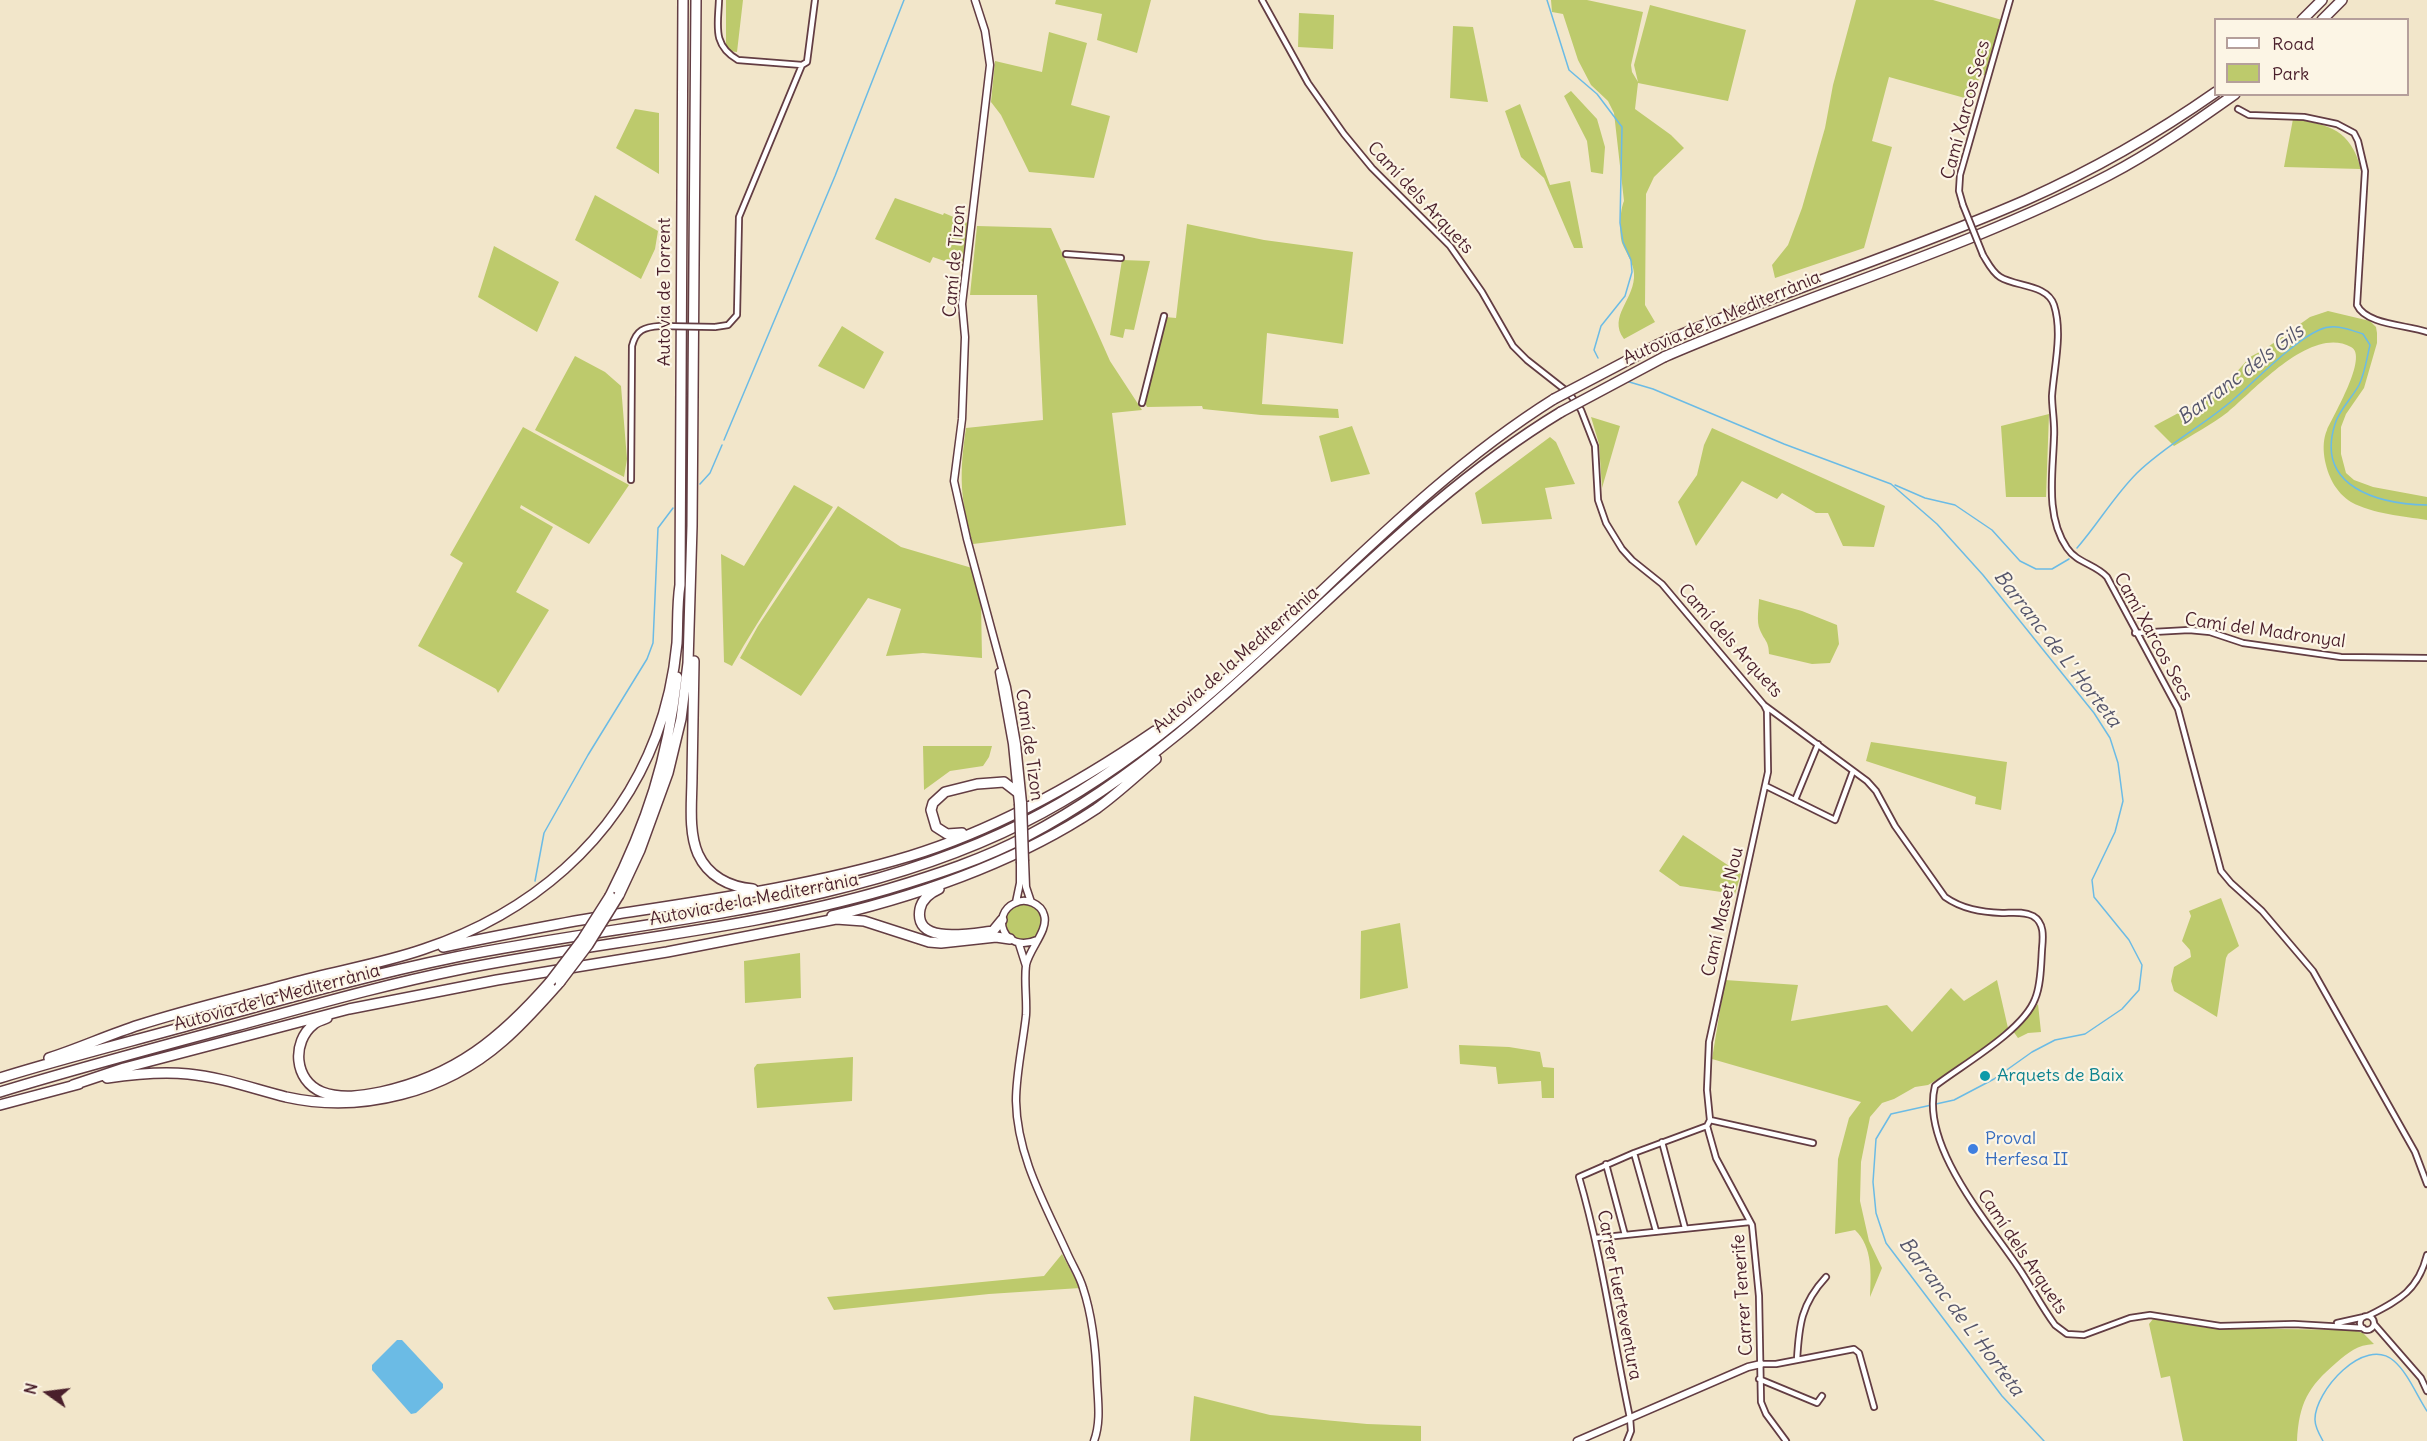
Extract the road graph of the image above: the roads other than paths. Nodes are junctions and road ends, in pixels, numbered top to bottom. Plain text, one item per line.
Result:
1 (683, 0) edge
2 (696, 0) edge
3 (719, 0) edge
4 (815, 0) edge
5 (975, 0) edge
6 (1262, 0) edge
7 (2010, 0) edge
8 (2322, 0) edge
9 (2342, 0) edge
10 (2304, 18) edge
11 (2324, 18) edge
12 (802, 65) junction
13 (2214, 93) edge
14 (2232, 96) edge
15 (2238, 109) dead end
16 (1066, 254) dead end
17 (1121, 258) dead end
18 (1164, 316) dead end
19 (2427, 333) edge
20 (1142, 403) dead end
21 (631, 480) dead end
22 (692, 526) junction
23 (680, 585) junction
24 (983, 595) junction
25 (2135, 633) junction
26 (2427, 658) edge
27 (1764, 705) junction
28 (1200, 718) junction
29 (1166, 728) junction
30 (1818, 744) junction
31 (1853, 771) junction
32 (1766, 786) junction
33 (1017, 792) junction
34 (1794, 801) junction
35 (1020, 803) junction
36 (976, 831) junction
37 (1023, 862) junction
38 (951, 882) junction
39 (779, 886) junction
40 (614, 896) junction
41 (1016, 902) junction
42 (1031, 902) junction
43 (1002, 920) junction
44 (781, 930) junction
45 (1037, 940) junction
46 (1014, 941) junction
47 (423, 950) junction
48 (1026, 967) junction
49 (555, 982) junction
50 (358, 1009) junction
51 (35, 1067) junction
52 (0, 1078) edge
53 (73, 1085) junction
54 (0, 1092) edge
55 (0, 1105) edge
56 (1710, 1120) junction
57 (1707, 1126) junction
58 (1662, 1142) junction
59 (1813, 1143) dead end
60 (1634, 1153) junction
61 (1606, 1164) junction
62 (2427, 1184) edge
63 (1750, 1222) junction
64 (1685, 1228) junction
65 (1656, 1231) junction
66 (1626, 1234) junction
67 (1596, 1238) junction
68 (2427, 1255) edge
69 (2425, 1272) edge
70 (1826, 1277) dead end
71 (2384, 1308) junction
72 (2366, 1317) junction
73 (2374, 1322) junction
74 (2332, 1324) junction
75 (2367, 1329) junction
76 (2388, 1340) junction
77 (1797, 1360) junction
78 (1761, 1364) junction
79 (1759, 1378) junction
80 (2427, 1390) edge
81 (1822, 1396) dead end
82 (1875, 1407) dead end
83 (1630, 1418) junction
84 (1096, 1441) edge
85 (1577, 1441) edge
86 (1628, 1441) edge
87 (1786, 1441) edge

1 - 23 highway, Autovia de Torrent
2 - 22 highway, Autovia de Torrent
3 - 12 street
4 - 12 street
5 - 24 street, Camí de Tizon
6 - 27 street, Camí dels Arquets
7 - 25 street, Camí Xarcos Secs, bridge
8 - 10 highway
9 - 11 highway
12 - 21 street, bridge
13 - 29 highway, Autovia de la Mediterrània, bridge
14 - 28 highway, Autovia de la Mediterrània, bridge
15 - 19 street
16 - 17 street
18 - 20 street
22 - 39 highway
22 - 40 highway
23 - 40 highway
23 - 47 highway
24 - 33 street, Camí de Tizon
24 - 35 street, Camí de Tizon
25 - 26 street, Camí del Madronyal
25 - 62 street, Camí Xarcos Secs
27 - 30 street, Camí dels Arquets
27 - 32 street, Camí Maset Nou
28 - 38 highway
28 - 54 highway, Autovia de la Mediterrània
29 - 36 highway
29 - 51 highway, Autovia de la Mediterrània
30 - 31 street, Camí dels Arquets
30 - 34 street
31 - 34 street
31 - 74 street, Camí dels Arquets
32 - 34 street
32 - 56 street, Camí Maset Nou
33 - 35 street, Camí de Tizon
33 - 36 highway
35 - 37 street, Camí de Tizon, bridge
36 - 39 highway
37 - 41 street, Camí de Tizon
37 - 42 street, Camí de Tizon
38 - 43 highway
38 - 44 highway
39 - 47 highway
40 - 49 highway, bridge
41 - 42 street
41 - 43 street
42 - 45 street
43 - 46 street
44 - 46 highway
44 - 50 highway
45 - 46 street
45 - 48 street
46 - 48 street
47 - 51 highway
48 - 84 street
49 - 50 highway
49 - 53 highway
50 - 53 highway
51 - 52 highway, Autovia de la Mediterrània
53 - 55 highway
56 - 57 street
56 - 59 street
57 - 58 street
57 - 63 street, Carrer Tenerife
58 - 60 street
58 - 64 street
60 - 61 street
60 - 65 street
61 - 66 street
61 - 67 street, Carrer Fuerteventura
63 - 64 street
63 - 78 street, Carrer Tenerife
64 - 65 street
65 - 66 street
66 - 67 street
67 - 83 street, Carrer Fuerteventura
68 - 69 street
69 - 71 street
70 - 77 street
71 - 72 street
71 - 73 street
72 - 73 street
72 - 74 street
72 - 75 street
73 - 75 street
73 - 76 street
74 - 75 street
75 - 76 street
76 - 80 street
77 - 78 street
77 - 82 street
78 - 79 street, Carrer Tenerife
78 - 83 street
79 - 81 street
79 - 87 street, Carrer Tenerife
83 - 85 street
83 - 86 street, Carrer Fuerteventura

